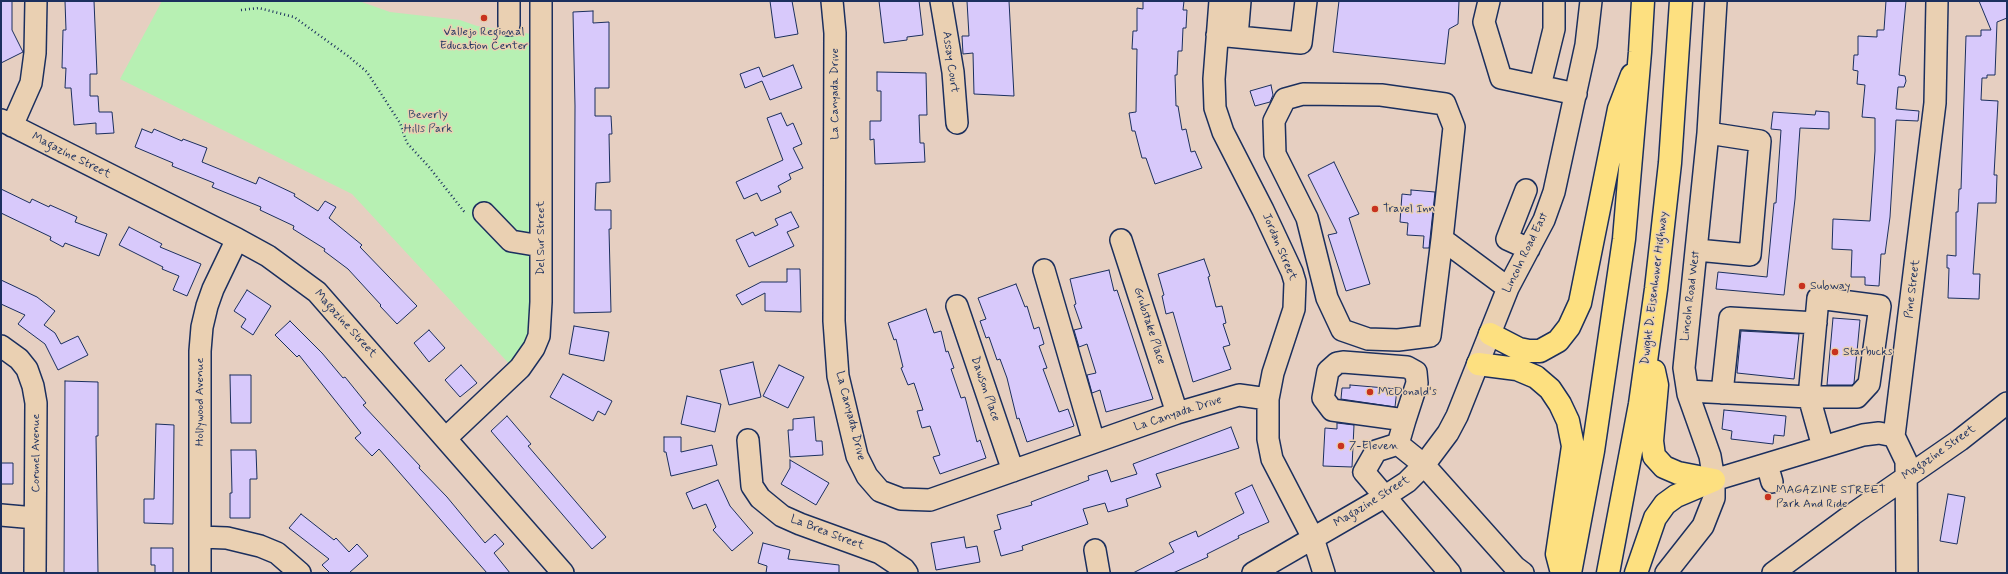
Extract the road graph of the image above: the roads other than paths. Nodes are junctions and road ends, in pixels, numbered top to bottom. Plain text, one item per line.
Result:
1 (36, 1) edge
2 (509, 1) edge
3 (541, 1) edge
4 (832, 1) edge
5 (941, 1) edge
6 (1220, 1) edge
7 (1240, 1) edge
8 (1306, 1) edge
9 (1489, 1) edge
10 (1554, 1) edge
11 (1590, 1) edge
12 (1643, 1) edge
13 (1681, 1) edge
14 (1716, 1) edge
15 (1937, 1) edge
16 (509, 24) dead end
17 (1227, 36) junction
18 (1640, 52) junction
19 (1540, 86) junction
20 (1576, 94) junction
21 (7, 123) edge
22 (957, 123) dead end
23 (1708, 133) junction
24 (1526, 190) dead end
25 (484, 213) road end
26 (237, 239) junction
27 (1442, 239) junction
28 (1121, 240) dead end
29 (541, 246) junction
30 (1529, 249) junction
31 (1697, 250) junction
32 (1044, 270) dead end
33 (1508, 288) junction
34 (957, 306) dead end
35 (1816, 323) junction
36 (1490, 334) junction
37 (1, 346) edge
38 (1648, 348) junction
39 (1478, 364) junction
40 (1688, 391) junction
41 (1722, 393) junction
42 (1809, 397) junction
43 (1268, 399) junction
44 (2007, 403) edge
45 (1177, 413) junction
46 (1405, 420) dead end
47 (1894, 436) junction
48 (446, 438) junction
49 (748, 440) dead end
50 (1094, 442) junction
51 (1398, 444) junction
52 (1823, 447) junction
53 (1424, 465) junction
54 (1013, 471) junction
55 (1906, 477) junction
56 (1714, 480) junction
57 (1384, 497) junction
58 (1, 515) edge
59 (35, 518) junction
60 (200, 537) junction
61 (1313, 538) junction
62 (1094, 550) dead end
63 (1519, 570) edge
64 (35, 573) edge
65 (200, 573) edge
66 (300, 573) edge
67 (563, 573) edge
68 (906, 573) edge
69 (1099, 573) edge
70 (1253, 573) edge
71 (1324, 573) edge
72 (1450, 573) edge
73 (1562, 573) edge
74 (1570, 573) edge
75 (1608, 573) edge
76 (1636, 573) edge
77 (1666, 573) edge
78 (1773, 573) edge
79 (1907, 573) edge

1 - 21 street
2 - 16 street
3 - 29 street, Del Sur Street
4 - 54 street, La Canyada Drive
5 - 22 street, Assay Court
6 - 17 street, Jordan Street
7 - 17 street
8 - 17 street
9 - 19 street
10 - 19 street
11 - 20 street, Lincoln Road East
12 - 18 highway
13 - 38 highway, Dwight D. Eisenhower Highway
14 - 23 street, Lincoln Road West
15 - 47 street, Pine Street
17 - 43 street, Jordan Street
18 - 36 highway
18 - 74 highway
19 - 20 street
20 - 30 street, Lincoln Road East
21 - 26 street, Magazine Street
23 - 31 street, Lincoln Road West
23 - 31 street
24 - 30 street
25 - 29 street
26 - 48 street, Magazine Street
26 - 60 street, Hollywood Avenue
27 - 27 street
27 - 33 street
28 - 45 street, Grubstake Place
29 - 48 street, Del Sur Street
30 - 33 street, Lincoln Road East
31 - 40 street, Lincoln Road West
32 - 50 street
33 - 36 street, Lincoln Road East
34 - 54 street, Dawson Place
35 - 41 street
35 - 42 street
35 - 42 street
36 - 39 street, Lincoln Road East
37 - 59 street, Coronel Avenue
38 - 56 highway
38 - 75 highway, Dwight D. Eisenhower Highway
39 - 53 street, Lincoln Road East
39 - 73 highway
40 - 41 street
40 - 56 street, Lincoln Road West
41 - 42 street
42 - 52 street
43 - 45 street, La Canyada Drive
43 - 61 street, Jordan Street
44 - 55 street, Magazine Street
45 - 50 street, La Canyada Drive
46 - 51 street
47 - 52 street
47 - 55 street
48 - 67 street, Magazine Street
49 - 68 street, La Brea Street
50 - 54 street, La Canyada Drive
51 - 53 street
51 - 57 street
52 - 56 street
53 - 57 street, Magazine Street
53 - 63 street
55 - 78 street, Magazine Street
55 - 79 street
56 - 76 highway
56 - 77 street, Lincoln Road West
57 - 61 street, Magazine Street
57 - 72 street
58 - 59 street
59 - 64 street, Coronel Avenue
60 - 65 street, Hollywood Avenue
60 - 66 street
61 - 70 street, Magazine Street
61 - 71 street, Jordan Street
62 - 69 street

